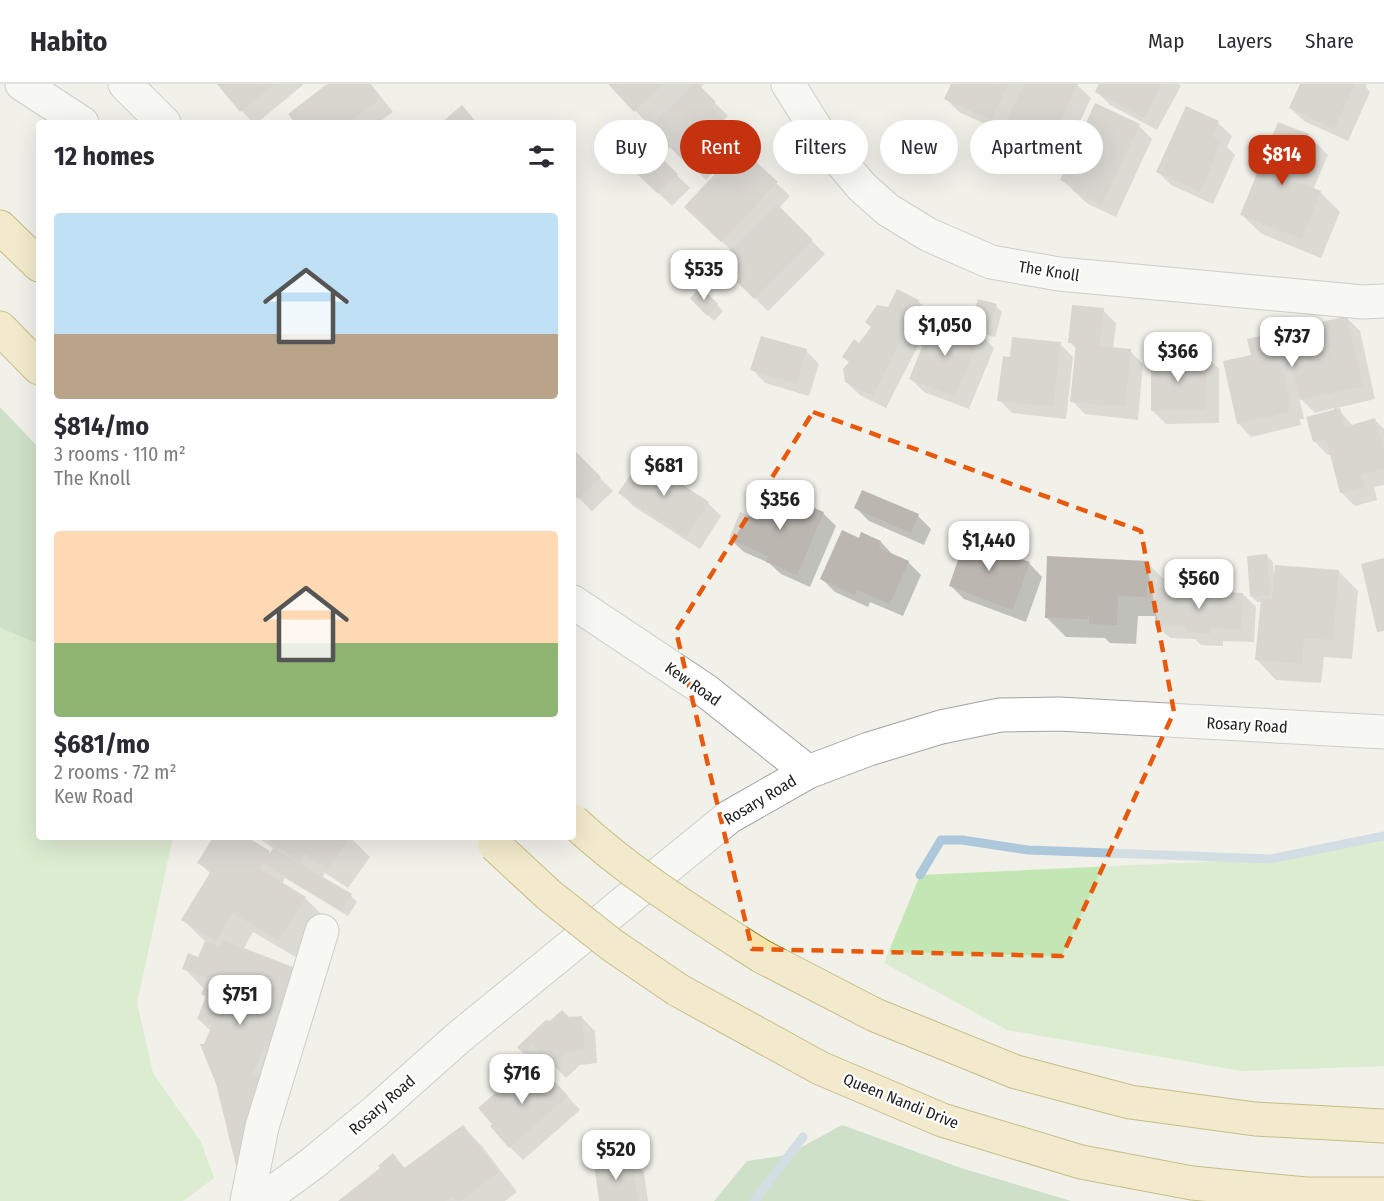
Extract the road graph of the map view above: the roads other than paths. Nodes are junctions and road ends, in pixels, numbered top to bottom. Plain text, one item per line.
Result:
1 (22, 84) edge
2 (125, 84) edge
3 (788, 84) edge
4 (77, 120) edge
5 (161, 120) edge
6 (0, 227) edge
7 (36, 262) edge
8 (1384, 301) edge
9 (0, 328) edge
10 (36, 365) edge
11 (576, 604) edge
12 (1384, 732) edge
13 (808, 772) junction
14 (576, 824) edge
15 (491, 841) edge
16 (322, 931) dead end
17 (1384, 1126) edge
18 (1384, 1194) edge
19 (247, 1201) edge
20 (261, 1201) edge

1 - 4 street
2 - 5 street
3 - 8 street, The Knoll
6 - 7 main road
9 - 10 main road
11 - 13 street, Kew Road
12 - 13 street, Rosary Road
13 - 20 street, Rosary Road
14 - 17 main road, bridge
15 - 18 main road, Queen Nandi Drive, bridge
16 - 19 street

